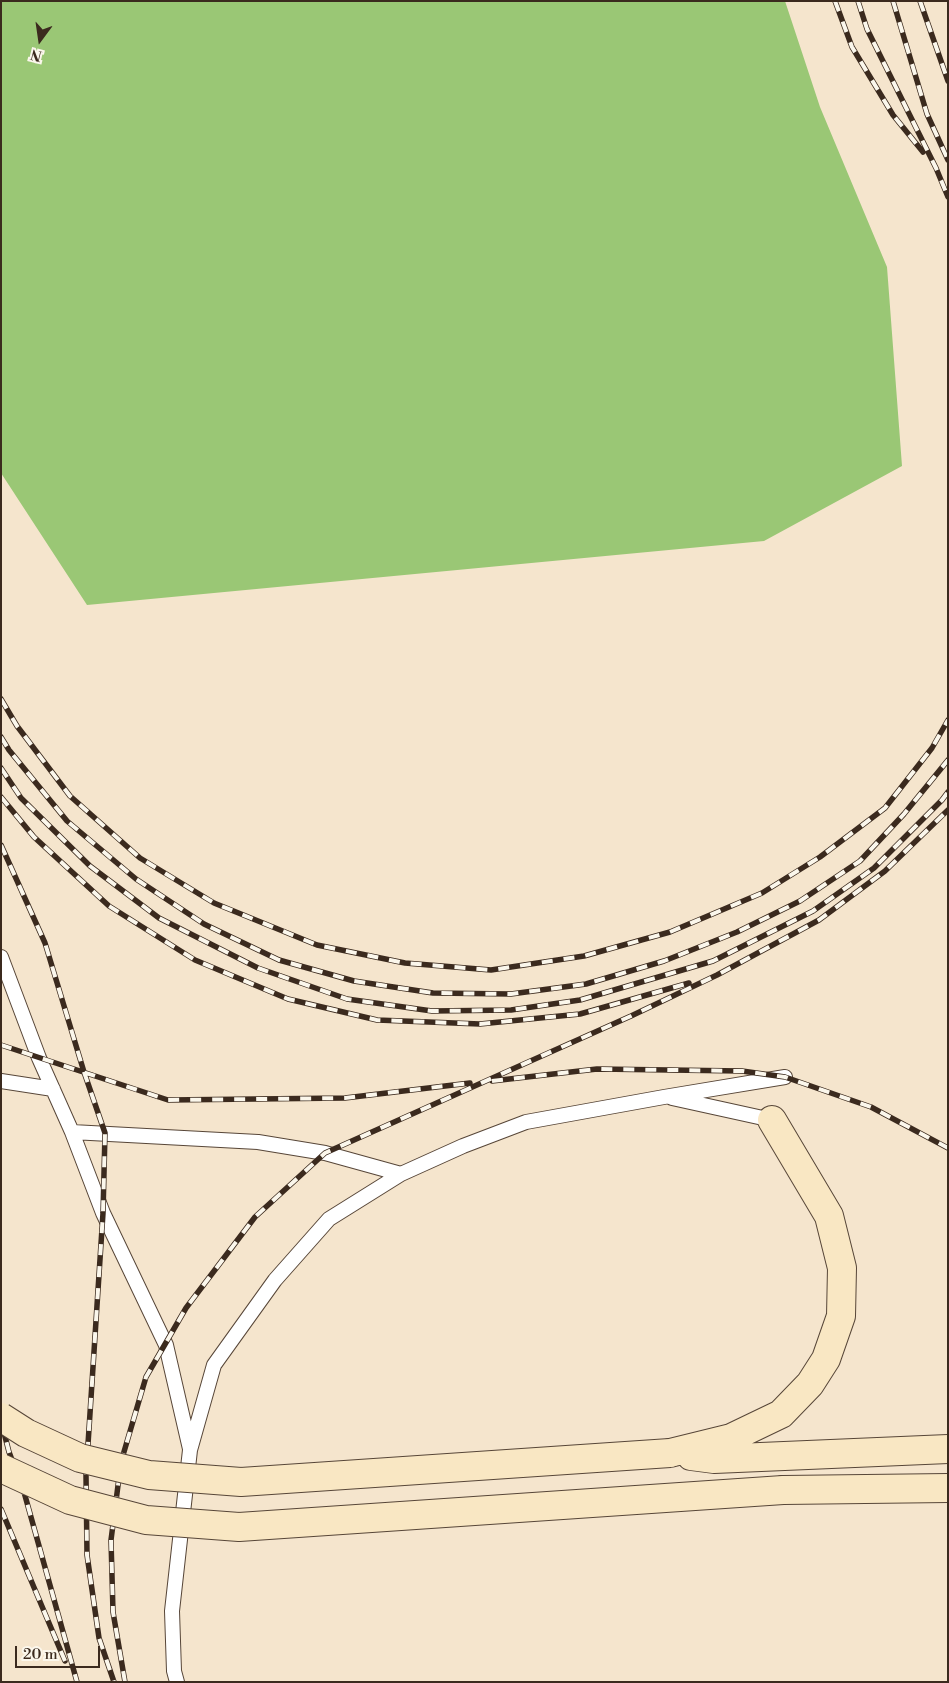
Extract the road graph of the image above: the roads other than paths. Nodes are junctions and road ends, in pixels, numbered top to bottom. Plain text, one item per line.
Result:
1 (1, 957) edge
2 (785, 1077) dead end
3 (1, 1081) edge
4 (53, 1089) junction
5 (664, 1096) junction
6 (772, 1120) joint
7 (72, 1132) junction
8 (402, 1174) junction
9 (1, 1416) edge
10 (948, 1449) edge
11 (190, 1450) junction
12 (670, 1453) junction
13 (1, 1468) edge
14 (948, 1488) edge
15 (177, 1682) edge

1 - 4 lane
2 - 5 lane
3 - 4 lane
4 - 7 lane
5 - 6 lane
5 - 8 lane
6 - 12 main road
7 - 8 lane
7 - 11 lane
8 - 11 lane
9 - 12 main road, bridge
10 - 12 main road
11 - 15 lane
13 - 14 main road, bridge

